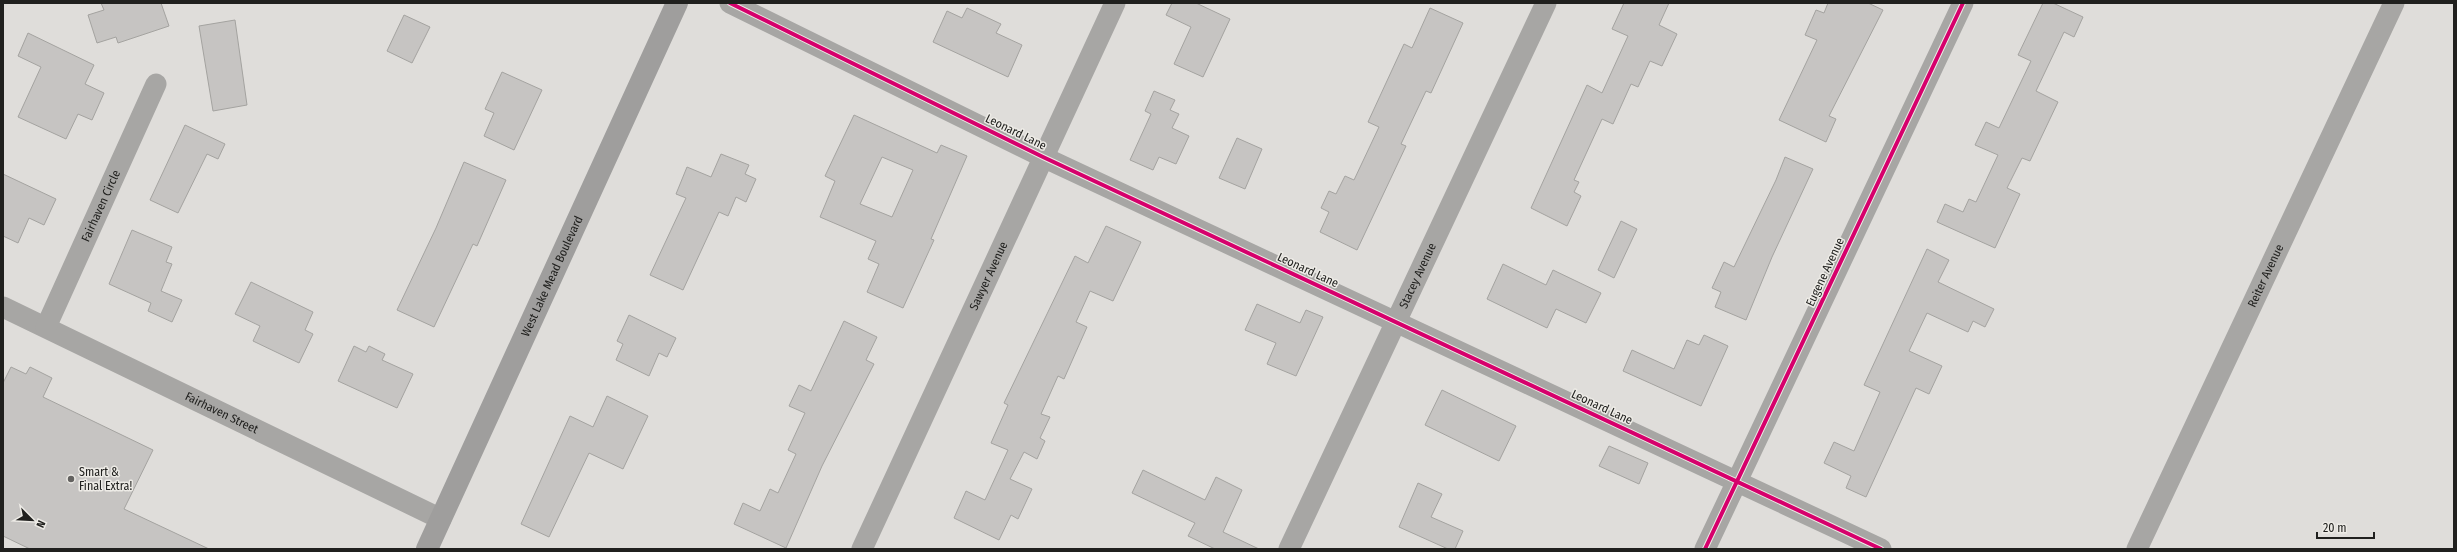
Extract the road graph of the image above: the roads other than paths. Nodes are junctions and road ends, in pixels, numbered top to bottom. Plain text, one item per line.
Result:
1 (678, 3) edge
2 (730, 3) edge
3 (1116, 3) edge
4 (1546, 3) edge
5 (1963, 3) edge
6 (2394, 3) edge
7 (156, 84) dead end
8 (1043, 157) junction
9 (3, 307) edge
10 (1395, 322) junction
11 (46, 328) junction
12 (1737, 482) junction
13 (440, 519) junction
14 (427, 549) edge
15 (862, 549) edge
16 (1289, 549) edge
17 (1705, 549) edge
18 (1881, 549) edge
19 (2137, 549) edge

1 - 13 main road, West Lake Mead Boulevard
2 - 8 street, Leonard Lane
3 - 8 street, Sawyer Avenue
4 - 10 street, Stacey Avenue
5 - 12 street, Eugene Avenue
6 - 19 street, Reiter Avenue
7 - 11 street, Fairhaven Circle
8 - 10 street, Leonard Lane
8 - 15 street, Sawyer Avenue
9 - 11 street, Fairhaven Street
10 - 12 street, Leonard Lane
10 - 16 street, Stacey Avenue
11 - 13 street, Fairhaven Street
12 - 17 street, Eugene Avenue
12 - 18 street, Leonard Lane
13 - 14 main road, West Lake Mead Boulevard

